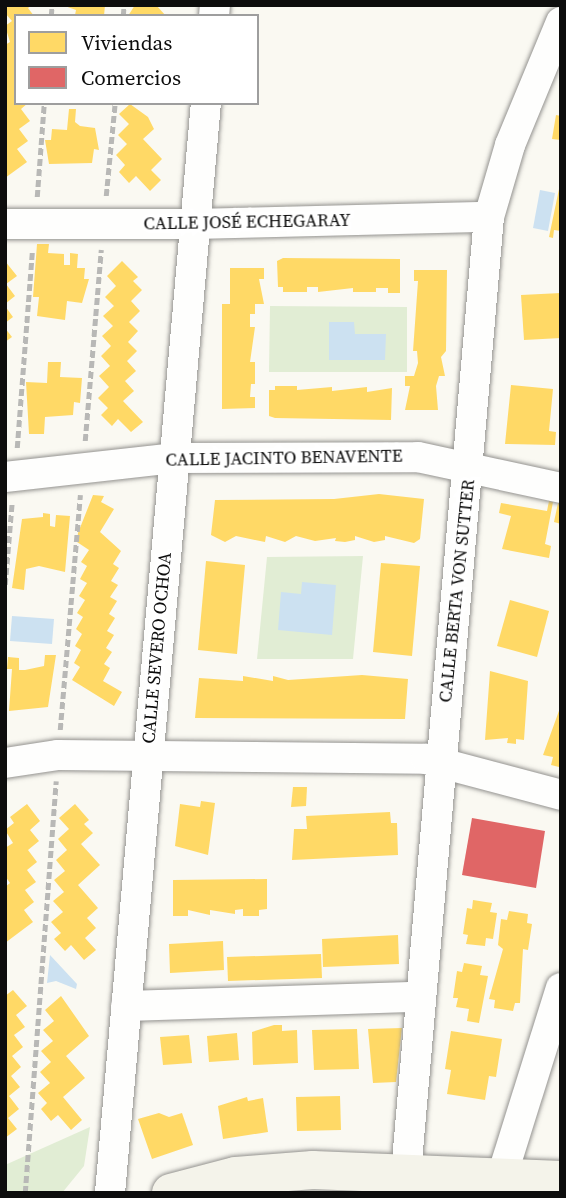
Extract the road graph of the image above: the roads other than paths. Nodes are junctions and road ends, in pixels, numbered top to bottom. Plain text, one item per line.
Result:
1 (561, 22) edge
2 (206, 105) edge
3 (489, 217) junction
4 (5, 224) edge
5 (194, 224) junction
6 (174, 458) junction
7 (469, 468) junction
8 (10, 476) edge
9 (561, 488) edge
10 (148, 756) junction
11 (5, 763) edge
12 (441, 763) junction
13 (561, 795) edge
14 (561, 988) edge
15 (419, 997) junction
16 (126, 1006) junction
17 (406, 1173) junction
18 (502, 1176) junction
19 (561, 1180) edge
20 (110, 1193) edge
21 (172, 1193) edge

1 - 3 street, CALLE BERTA VON SUTTER
2 - 5 street, CALLE SEVERO OCHOA
3 - 5 street, CALLE JOSÉ ECHEGARAY
3 - 7 street, CALLE BERTA VON SUTTER
4 - 5 street, CALLE JOSÉ ECHEGARAY
5 - 6 street, CALLE SEVERO OCHOA
6 - 7 street, CALLE JACINTO BENAVENTE
6 - 8 street, CALLE JACINTO BENAVENTE
6 - 10 street, CALLE SEVERO OCHOA
7 - 9 street, CALLE JACINTO BENAVENTE
7 - 12 street, CALLE BERTA VON SUTTER
10 - 11 street
10 - 12 street
10 - 16 street, CALLE SEVERO OCHOA
12 - 13 street
12 - 15 street, CALLE BERTA VON SUTTER
14 - 18 street
15 - 16 street
15 - 17 street, CALLE BERTA VON SUTTER
16 - 20 street, CALLE SEVERO OCHOA
17 - 18 main road
17 - 21 main road
18 - 19 main road

